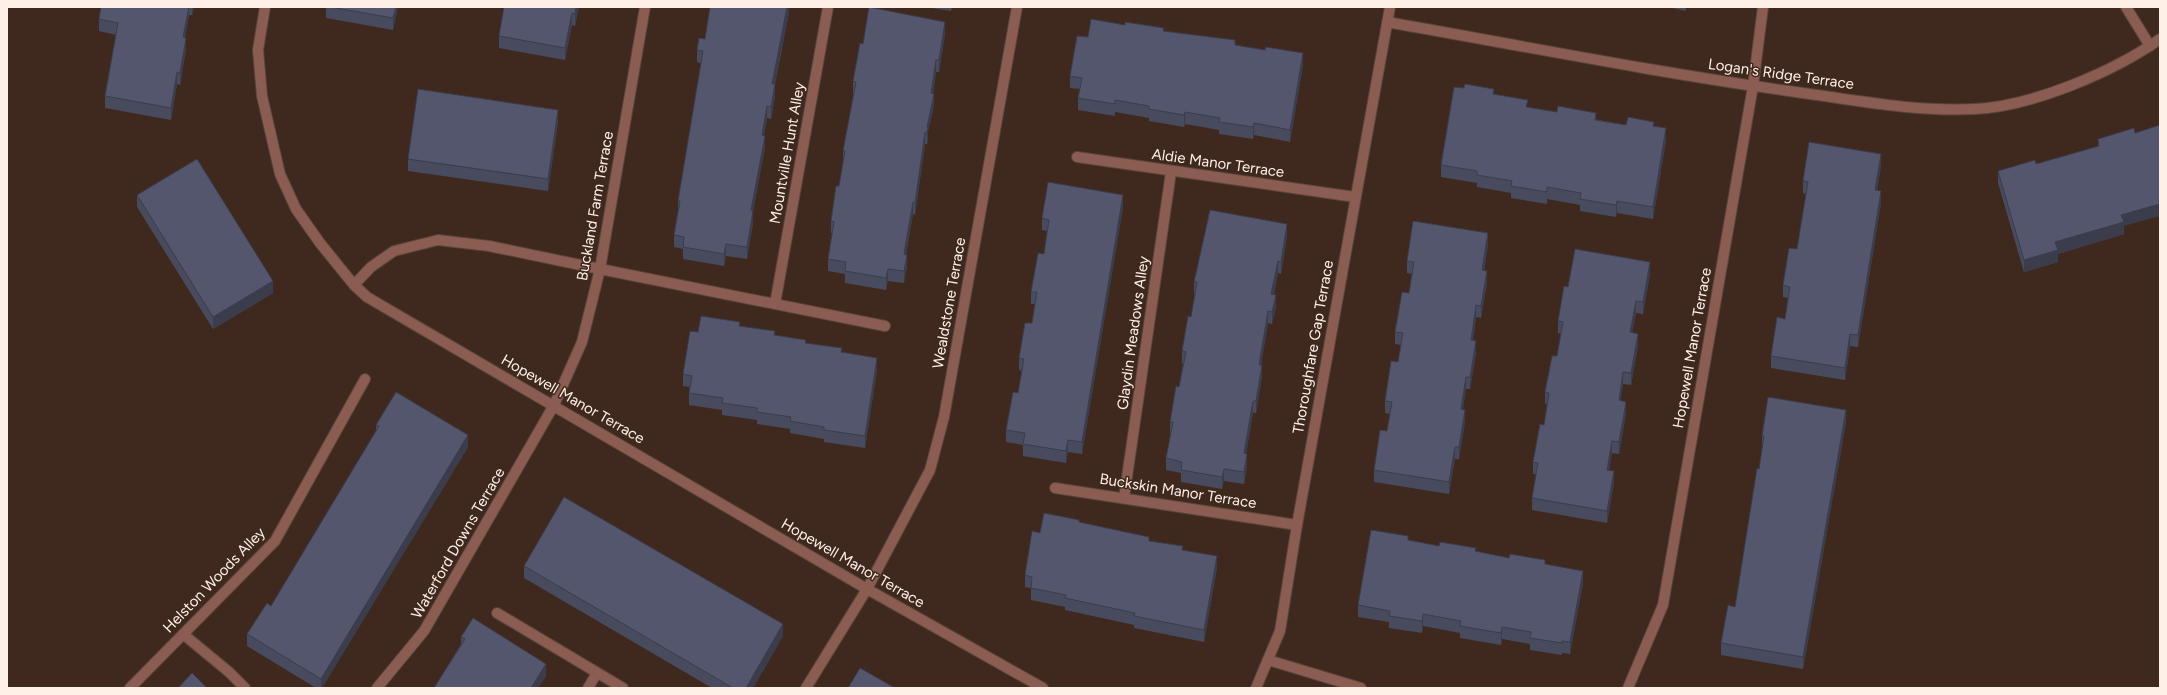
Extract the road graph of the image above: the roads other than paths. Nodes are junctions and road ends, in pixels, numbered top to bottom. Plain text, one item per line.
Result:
1 (266, 7) edge
2 (645, 7) edge
3 (828, 7) edge
4 (1017, 7) edge
5 (1390, 7) edge
6 (1764, 7) edge
7 (2126, 7) edge
8 (1387, 22) junction
9 (2160, 39) edge
10 (2150, 46) junction
11 (1753, 86) junction
12 (1077, 158) dead end
13 (1171, 172) junction
14 (1355, 197) junction
15 (600, 269) junction
16 (354, 285) junction
17 (775, 304) junction
18 (885, 326) dead end
19 (365, 380) dead end
20 (554, 405) junction
21 (1055, 488) dead end
22 (1124, 498) junction
23 (1297, 525) junction
24 (868, 589) junction
25 (497, 614) dead end
26 (183, 634) junction
27 (1268, 660) junction
28 (597, 673) junction
29 (130, 688) edge
30 (244, 688) edge
31 (378, 688) edge
32 (588, 688) edge
33 (623, 688) edge
34 (806, 688) edge
35 (1043, 688) edge
36 (1256, 688) edge
37 (1361, 688) edge
38 (1628, 688) edge

1 - 16 street, Hopewell Manor Terrace
2 - 15 street, Buckland Farm Terrace
3 - 17 street, Mountville Hunt Alley
4 - 24 street, Wealdstone Terrace
5 - 8 street, Thoroughfare Gap Terrace
6 - 11 street, Hopewell Manor Terrace
7 - 10 street
8 - 11 street, Logan's Ridge Terrace
8 - 14 street, Thoroughfare Gap Terrace
9 - 10 street, Logan's Ridge Terrace
10 - 11 street, Logan's Ridge Terrace
11 - 38 street, Hopewell Manor Terrace
12 - 13 street, Aldie Manor Terrace
13 - 14 street, Aldie Manor Terrace
13 - 22 street, Glaydin Meadows Alley
14 - 23 street, Thoroughfare Gap Terrace
15 - 16 street
15 - 17 street
15 - 20 street, Buckland Farm Terrace
16 - 20 street, Hopewell Manor Terrace
17 - 18 street
19 - 26 street, Helston Woods Alley
20 - 24 street, Hopewell Manor Terrace
20 - 31 street, Waterford Downs Terrace
21 - 22 street, Buckskin Manor Terrace
22 - 23 street, Buckskin Manor Terrace
23 - 27 street, Thoroughfare Gap Terrace
24 - 34 street, Wealdstone Terrace
24 - 35 street, Hopewell Manor Terrace
25 - 28 street
26 - 29 street, Helston Woods Alley
26 - 30 street
27 - 36 street, Thoroughfare Gap Terrace
27 - 37 street
28 - 32 street
28 - 33 street

